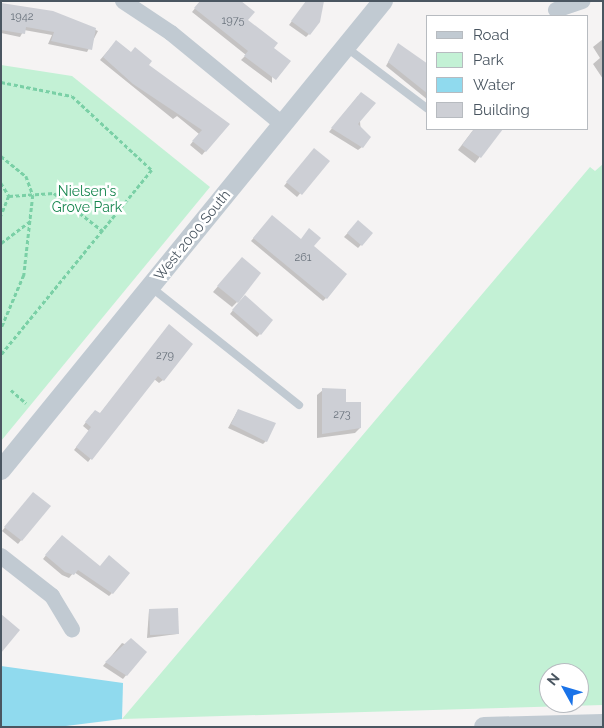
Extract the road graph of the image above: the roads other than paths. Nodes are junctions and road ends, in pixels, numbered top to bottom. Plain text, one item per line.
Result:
1 (123, 1) edge
2 (383, 1) edge
3 (582, 1) edge
4 (556, 10) dead end
5 (346, 47) junction
6 (426, 107) edge
7 (282, 124) junction
8 (150, 287) junction
9 (300, 405) dead end
10 (1, 470) edge
11 (1, 556) edge
12 (72, 629) dead end
13 (603, 724) edge
14 (484, 727) edge

1 - 7 street
2 - 5 street, West 2000 South
3 - 4 street
5 - 6 lane
5 - 7 street, West 2000 South
7 - 8 street, West 2000 South
8 - 9 lane
8 - 10 street, West 2000 South
11 - 12 street
13 - 14 street

